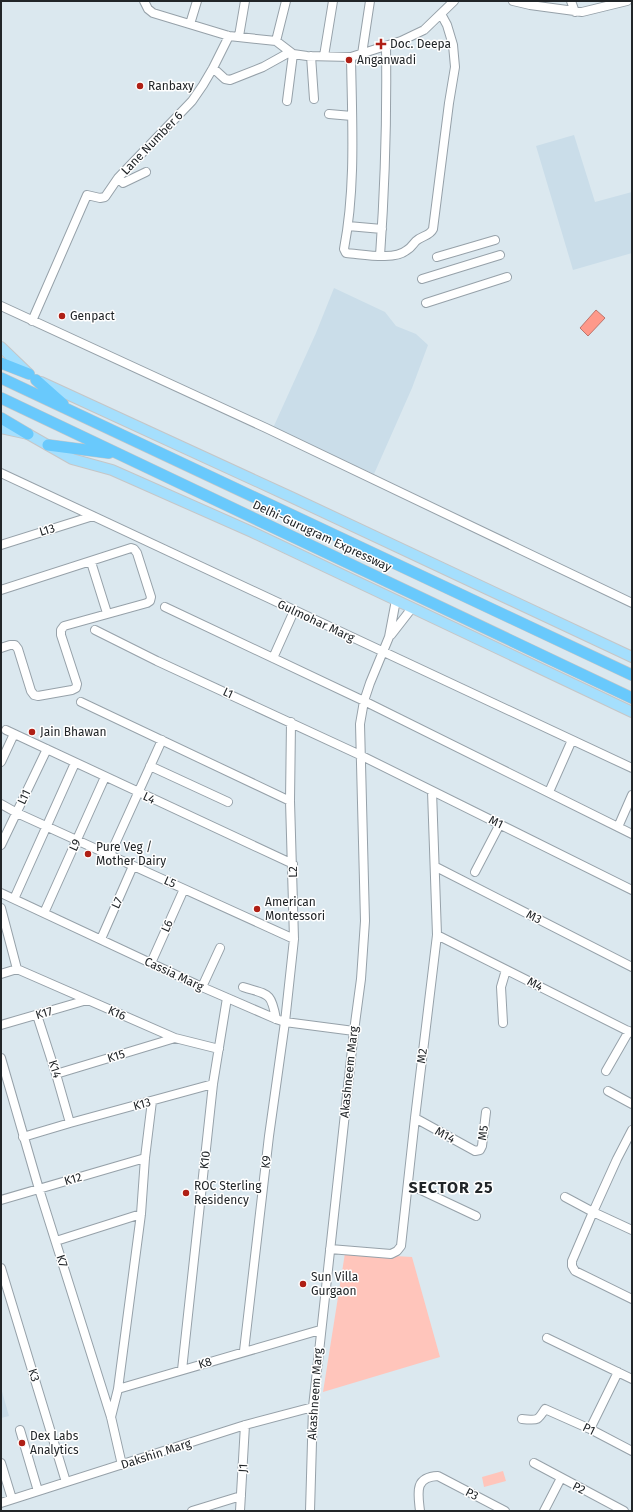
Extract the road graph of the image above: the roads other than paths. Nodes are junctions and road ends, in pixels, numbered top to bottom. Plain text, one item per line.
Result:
1 (144, 1) edge
2 (197, 1) edge
3 (244, 1) edge
4 (286, 1) edge
5 (333, 1) edge
6 (370, 1) edge
7 (454, 1) edge
8 (513, 1) edge
9 (571, 1) edge
10 (627, 1) edge
11 (574, 12) junction
12 (441, 14) junction
13 (190, 24) junction
14 (229, 36) junction
15 (239, 36) junction
16 (276, 41) junction
17 (386, 46) junction
18 (292, 53) junction
19 (362, 54) junction
20 (311, 56) junction
21 (324, 56) junction
22 (351, 56) junction
23 (213, 68) junction
24 (314, 99) dead end
25 (287, 101) dead end
26 (330, 114) dead end
27 (352, 116) junction
28 (146, 172) dead end
29 (118, 178) junction
30 (348, 226) junction
31 (382, 229) junction
32 (495, 240) dead end
33 (500, 255) dead end
34 (380, 256) junction
35 (437, 257) dead end
36 (507, 277) dead end
37 (422, 279) dead end
38 (426, 303) dead end
39 (1, 306) edge
40 (32, 321) junction
41 (1, 347) edge
42 (1, 363) edge
43 (33, 377) junction
44 (1, 378) edge
45 (1, 398) edge
46 (74, 414) junction
47 (1, 418) edge
48 (1, 428) edge
49 (28, 434) junction
50 (48, 445) junction
51 (119, 454) junction
52 (1, 473) edge
53 (93, 516) junction
54 (1, 545) edge
55 (91, 562) junction
56 (1, 590) edge
57 (396, 600) junction
58 (632, 603) edge
59 (165, 607) dead end
60 (412, 608) junction
61 (294, 611) junction
62 (107, 613) junction
63 (95, 630) dead end
64 (389, 637) junction
65 (1, 648) edge
66 (383, 653) junction
67 (632, 657) edge
68 (273, 658) junction
69 (632, 675) edge
70 (632, 698) edge
71 (364, 701) junction
72 (81, 702) dead end
73 (632, 712) edge
74 (290, 722) junction
75 (6, 730) dead end
76 (14, 734) junction
77 (162, 740) junction
78 (572, 740) junction
79 (47, 749) junction
80 (360, 755) junction
81 (1, 762) edge
82 (75, 763) junction
83 (150, 766) junction
84 (632, 768) edge
85 (105, 777) junction
86 (432, 791) junction
87 (138, 792) junction
88 (549, 792) junction
89 (632, 795) edge
90 (290, 801) junction
91 (228, 802) dead end
92 (1, 804) edge
93 (17, 813) junction
94 (500, 824) junction
95 (46, 827) junction
96 (618, 827) junction
97 (632, 834) edge
98 (77, 840) junction
99 (1, 844) edge
100 (110, 855) junction
101 (293, 864) junction
102 (133, 866) junction
103 (436, 867) junction
104 (475, 872) dead end
105 (184, 889) junction
106 (632, 890) edge
107 (1, 893) edge
108 (14, 899) junction
109 (1, 908) edge
110 (44, 913) junction
111 (437, 935) junction
112 (101, 939) junction
113 (294, 939) junction
114 (220, 948) dead end
115 (151, 962) junction
116 (632, 967) edge
117 (17, 969) junction
118 (506, 970) junction
119 (1, 974) edge
120 (202, 987) junction
121 (243, 987) dead end
122 (227, 998) junction
123 (87, 1000) junction
124 (37, 1015) junction
125 (276, 1019) junction
126 (285, 1022) junction
127 (503, 1023) dead end
128 (1, 1026) edge
129 (354, 1031) junction
130 (630, 1032) edge
131 (175, 1038) junction
132 (219, 1049) junction
133 (1, 1058) edge
134 (606, 1071) dead end
135 (56, 1074) junction
136 (213, 1084) junction
137 (608, 1091) dead end
138 (152, 1101) junction
139 (632, 1104) edge
140 (486, 1112) dead end
141 (415, 1118) junction
142 (70, 1123) junction
143 (632, 1130) edge
144 (23, 1137) junction
145 (475, 1151) joint
146 (145, 1158) junction
147 (408, 1184) junction
148 (39, 1189) junction
149 (565, 1197) dead end
150 (1, 1200) edge
151 (593, 1212) junction
152 (141, 1214) junction
153 (476, 1216) dead end
154 (632, 1230) edge
155 (56, 1241) junction
156 (330, 1249) junction
157 (1, 1268) edge
158 (632, 1299) edge
159 (320, 1330) junction
160 (547, 1338) dead end
161 (244, 1351) junction
162 (182, 1370) junction
163 (618, 1372) junction
164 (632, 1379) edge
165 (118, 1389) junction
166 (312, 1407) junction
167 (111, 1417) junction
168 (522, 1419) dead end
169 (245, 1425) junction
170 (590, 1429) junction
171 (20, 1430) dead end
172 (632, 1451) edge
173 (1, 1463) edge
174 (534, 1463) dead end
175 (122, 1465) junction
176 (561, 1478) junction
177 (66, 1482) junction
178 (38, 1491) junction
179 (241, 1496) junction
180 (12, 1500) junction
181 (1, 1503) edge
182 (192, 1511) edge
183 (240, 1511) edge
184 (310, 1511) edge
185 (420, 1511) edge
186 (505, 1511) edge
187 (544, 1511) edge
188 (624, 1511) edge

1 - 13 street
2 - 13 street
3 - 15 street
4 - 16 street
5 - 21 street
6 - 19 street
7 - 12 street
8 - 11 street
9 - 11 street
10 - 11 street
12 - 17 street
12 - 34 street
13 - 14 street
14 - 15 street
14 - 23 street, Lane Number 6
15 - 16 street
16 - 18 street
17 - 19 street
17 - 31 street
18 - 20 street
18 - 23 street
18 - 25 street
19 - 22 street
20 - 21 street
20 - 24 street
21 - 22 street
22 - 27 street
23 - 29 street, Lane Number 6
26 - 27 street
27 - 30 street
28 - 29 street
29 - 40 street, Lane Number 6
30 - 31 street
30 - 34 street
31 - 34 street
32 - 35 street
33 - 37 street
36 - 38 street
39 - 40 street
40 - 58 street
41 - 43 main road
42 - 43 highway
43 - 46 highway
43 - 67 main road
44 - 46 highway, Delhi-Gurugram Expressway
45 - 51 highway, Delhi-Gurugram Expressway
46 - 69 highway, Delhi-Gurugram Expressway
47 - 49 highway
48 - 49 main road
49 - 50 main road
50 - 51 highway
50 - 57 main road
51 - 70 highway, Delhi-Gurugram Expressway
52 - 53 street, Gulmohar Marg
53 - 54 street, L13
53 - 61 street, Gulmohar Marg
55 - 56 street
55 - 62 street
55 - 62 street
57 - 60 main road
57 - 64 street, Akashneem Marg
59 - 68 street
60 - 64 street, Akashneem Marg
60 - 73 main road
61 - 66 street, Gulmohar Marg
61 - 68 street
62 - 65 street
63 - 74 street, L1
64 - 66 street, Akashneem Marg
66 - 71 street, Akashneem Marg
66 - 78 street, Gulmohar Marg
68 - 71 street
71 - 80 street, Akashneem Marg
71 - 88 street
72 - 77 street
74 - 80 street, L1
74 - 90 street, L2
75 - 76 street, L4
76 - 79 street, L4
76 - 81 street
77 - 83 street
77 - 90 street
78 - 84 street, Gulmohar Marg
78 - 88 street
79 - 82 street, L4
79 - 93 street, L11
80 - 86 street, M1
80 - 129 street, Akashneem Marg
82 - 85 street, L4
82 - 95 street
83 - 87 street
83 - 91 street
85 - 87 street, L4
85 - 98 street, L9
86 - 94 street, M1
86 - 103 street, M2
87 - 100 street
87 - 101 street, L4
88 - 96 street
89 - 96 street
90 - 101 street, L2
92 - 93 street, L5
93 - 95 street, L5
93 - 99 street, L11
94 - 104 street
94 - 106 street, M1
95 - 98 street, L5
95 - 108 street
96 - 97 street
98 - 100 street, L5
98 - 110 street, L9
100 - 102 street, L5
101 - 113 street, L2
102 - 105 street, L5
102 - 112 street, L7
103 - 111 street, M2
103 - 116 street, M3
105 - 113 street, L5
105 - 115 street, L6
107 - 108 street, Cassia Marg
108 - 110 street, Cassia Marg
109 - 117 street
110 - 112 street, Cassia Marg
111 - 118 street, M4
111 - 141 street, M2
112 - 115 street, Cassia Marg
113 - 126 street, L2
114 - 120 street
115 - 120 street, Cassia Marg
117 - 119 street
117 - 123 street, K16
118 - 127 street
118 - 130 street, M4
120 - 122 street, Cassia Marg
121 - 125 street
122 - 125 street, Cassia Marg
122 - 132 street, K10
123 - 124 street, K17
123 - 131 street, K16
124 - 128 street, K17
124 - 135 street, K14
125 - 126 street, Cassia Marg
126 - 129 street, Cassia Marg
126 - 161 street, K9
129 - 156 street, Akashneem Marg
130 - 134 street
131 - 132 street, K16
131 - 135 street, K15
132 - 136 street, K10
133 - 144 street, K7
135 - 142 street, K14
136 - 138 street, K13
136 - 162 street, K10
137 - 139 street
138 - 142 street, K13
138 - 146 street
140 - 145 street, M5
141 - 145 street, M14
141 - 147 street, M2
142 - 144 street, K13
143 - 151 street
144 - 148 street, K7
146 - 148 street, K12
146 - 152 street
147 - 153 street
147 - 156 street, M2
148 - 150 street, K12
148 - 155 street, K7
149 - 151 street
151 - 154 street
151 - 158 street
152 - 155 street
152 - 165 street
155 - 167 street, K7
156 - 159 street, Akashneem Marg
157 - 177 street, K3
159 - 161 street, K8
159 - 166 street, Akashneem Marg
160 - 163 street
161 - 162 street, K8
162 - 165 street, K8
163 - 164 street
163 - 170 street
165 - 167 street
166 - 169 street, Dakshin Marg
166 - 184 street, Akashneem Marg
167 - 175 street, K7
168 - 170 street, P1
169 - 175 street, Dakshin Marg
169 - 179 street, J1
170 - 172 street, P1
171 - 178 street
173 - 180 street
174 - 176 street, P2
175 - 177 street, Dakshin Marg
176 - 187 street
176 - 188 street, P2
177 - 178 street, Dakshin Marg
178 - 180 street, Dakshin Marg
179 - 182 street
179 - 183 street, J1
180 - 181 street, Dakshin Marg
185 - 186 street, P3

